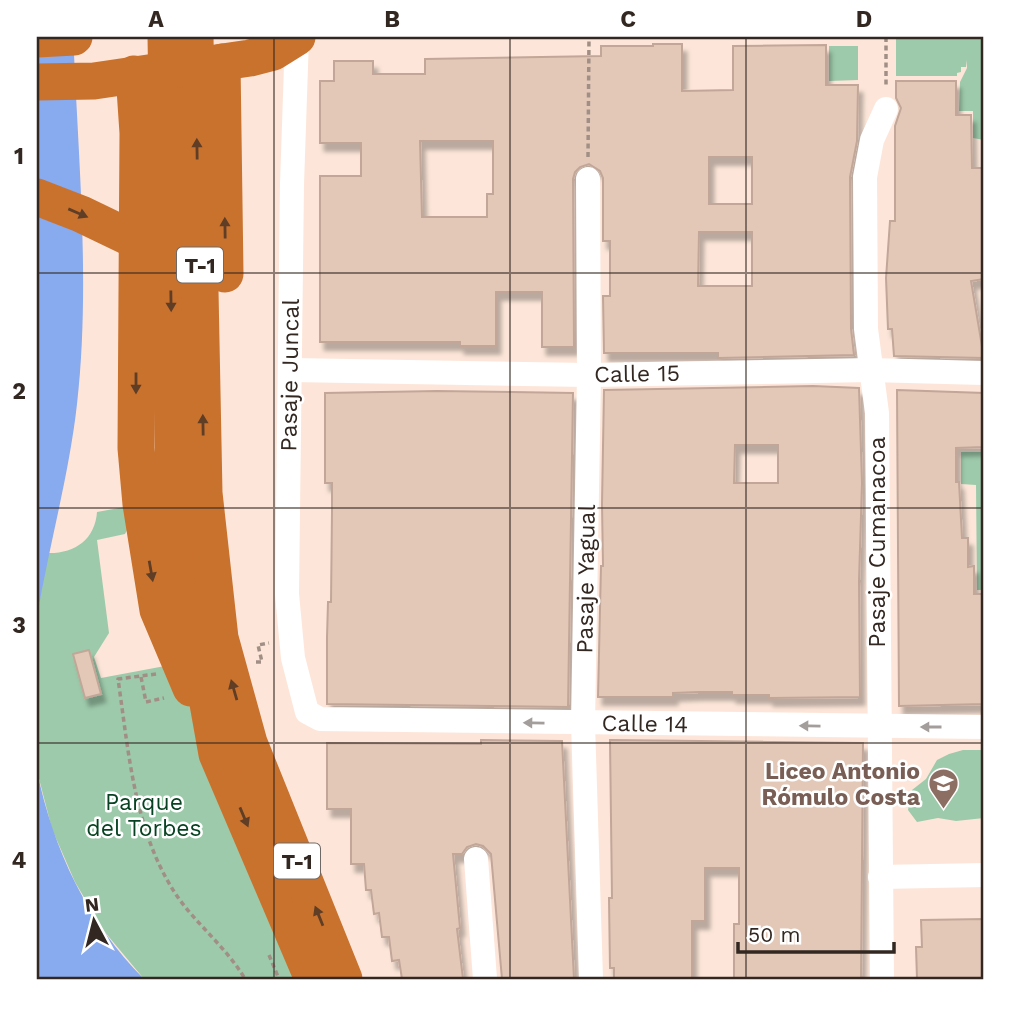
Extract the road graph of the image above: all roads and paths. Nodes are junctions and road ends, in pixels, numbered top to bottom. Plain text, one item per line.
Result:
1 (74, 37) edge
2 (166, 37) edge
3 (195, 37) edge
4 (295, 37) edge
5 (589, 37) edge
6 (886, 37) edge
7 (37, 39) edge
8 (222, 62) junction
9 (134, 74) junction
10 (37, 82) edge
11 (886, 109) joint
12 (588, 179) joint
13 (37, 197) edge
14 (137, 241) junction
15 (291, 370) junction
16 (870, 370) junction
17 (984, 373) edge
18 (589, 375) junction
19 (189, 493) junction
20 (220, 638) junction
21 (141, 677) dead end
22 (307, 712) joint
23 (583, 723) junction
24 (878, 727) junction
25 (984, 727) edge
26 (217, 754) junction
27 (476, 859) dead end
28 (984, 875) edge
29 (880, 877) junction
30 (245, 979) edge
31 (313, 979) edge
32 (344, 979) edge
33 (485, 979) edge
34 (592, 979) edge
35 (882, 979) edge

1 - 7 highway
2 -> 19 highway, T-1
19 -> 3 highway, T-1
4 - 8 highway
4 - 9 highway
4 - 15 street, Pasaje Juncal
5 - 12 path
6 - 11 path
8 - 9 highway
20 -> 8 highway
9 - 10 highway
9 - 14 highway
11 - 16 street, Pasaje Cumanacoa
12 - 18 street, Pasaje Yagual
13 -> 14 highway
14 -> 26 highway
15 - 18 street, Calle 15
15 - 22 street, Pasaje Juncal
16 - 17 street, Calle 15
16 - 18 street, Calle 15
16 - 24 street, Pasaje Cumanacoa
18 - 23 street, Pasaje Yagual
19 - 20 highway, T-1
19 - 26 highway, T-1
32 -> 20 highway, T-1
21 - 30 path
23 -> 22 street, Calle 14
24 -> 23 street, Calle 14
23 - 34 street, Pasaje Yagual
25 -> 24 street, Calle 14
24 - 29 street, Pasaje Cumanacoa
26 -> 31 highway, T-1
27 - 33 street
28 - 29 street
29 - 35 street, Pasaje Cumanacoa

